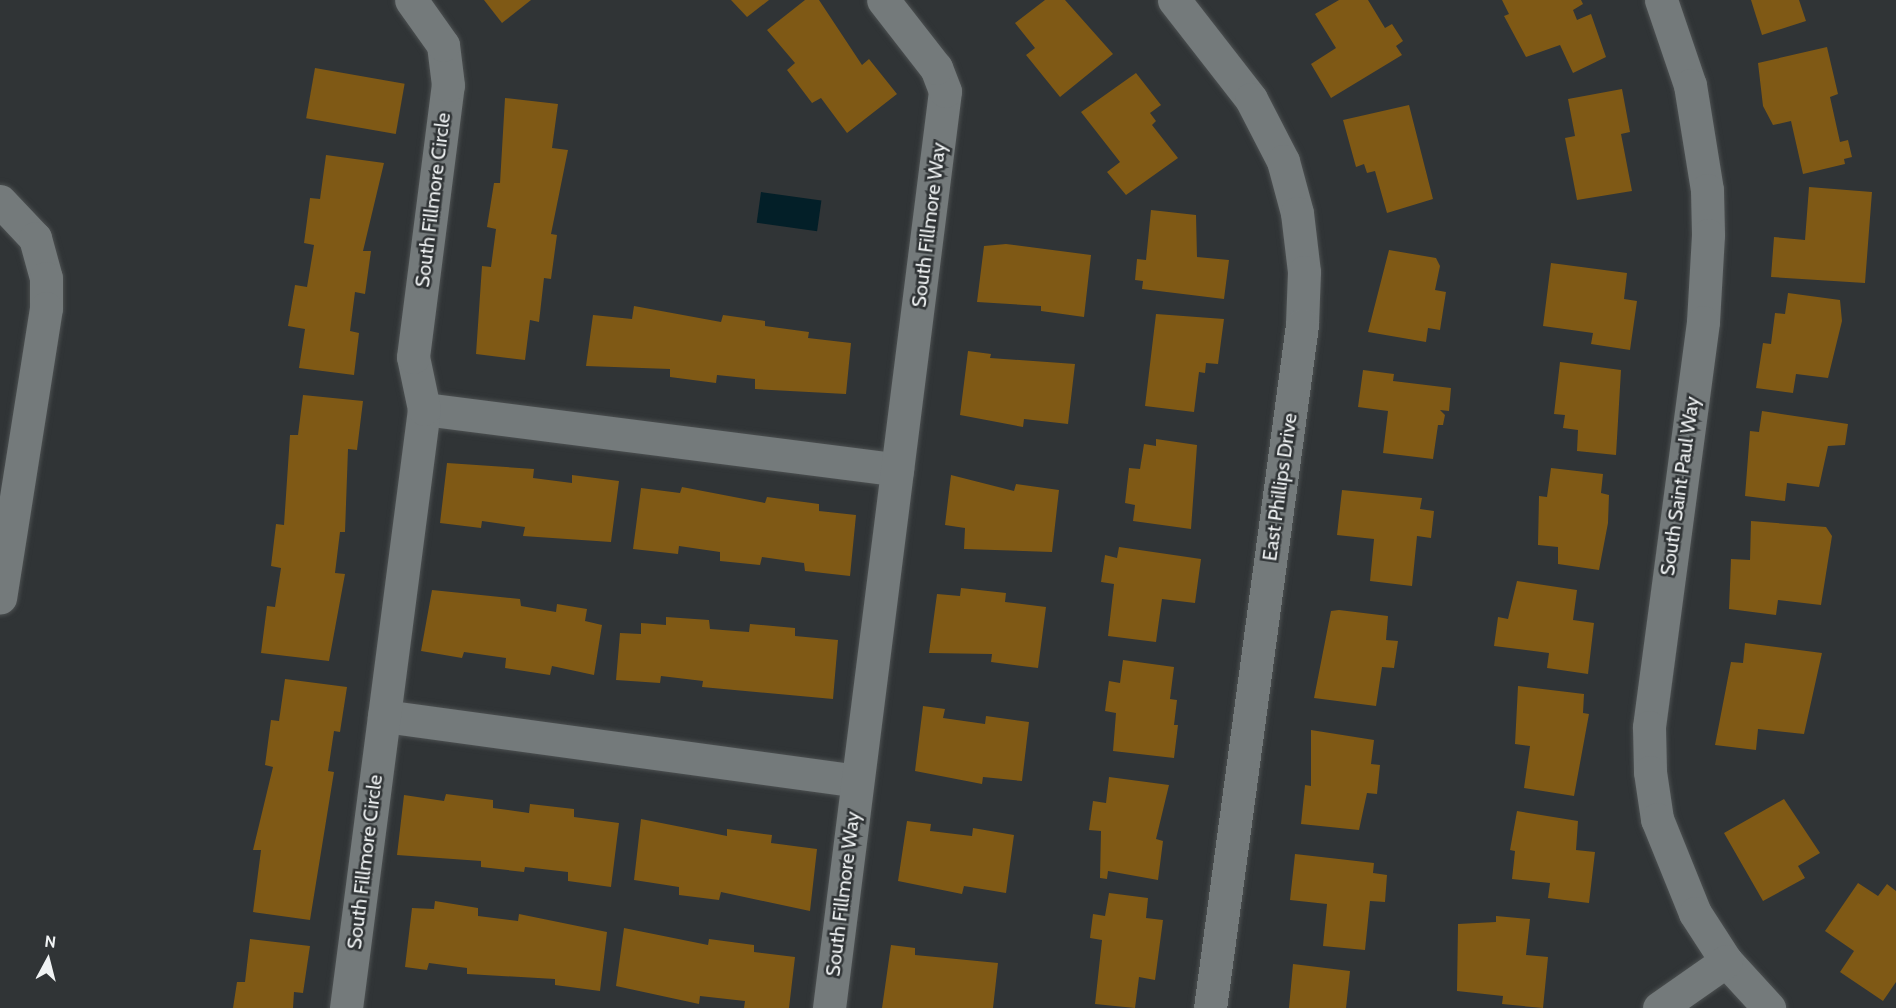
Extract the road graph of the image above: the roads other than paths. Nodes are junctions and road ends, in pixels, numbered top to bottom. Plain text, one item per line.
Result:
1 (411, 0) edge
2 (883, 0) edge
3 (1661, 0) edge
4 (1189, 5) edge
5 (0, 201) edge
6 (424, 409) junction
7 (897, 470) junction
8 (0, 597) edge
9 (384, 716) junction
10 (857, 781) junction
11 (1726, 961) junction
12 (346, 1008) edge
13 (829, 1008) edge
14 (1210, 1008) edge
15 (1659, 1008) edge
16 (1769, 1008) edge

1 - 6 street, South Fillmore Circle
2 - 7 street, South Fillmore Way
3 - 11 street, South Saint Paul Way
4 - 14 street, East Phillips Drive
5 - 8 street
6 - 7 street
6 - 9 street, South Fillmore Circle
7 - 10 street, South Fillmore Way
9 - 10 street
9 - 12 street, South Fillmore Circle
10 - 13 street, South Fillmore Way
11 - 15 street
11 - 16 street, South Saint Paul Way

